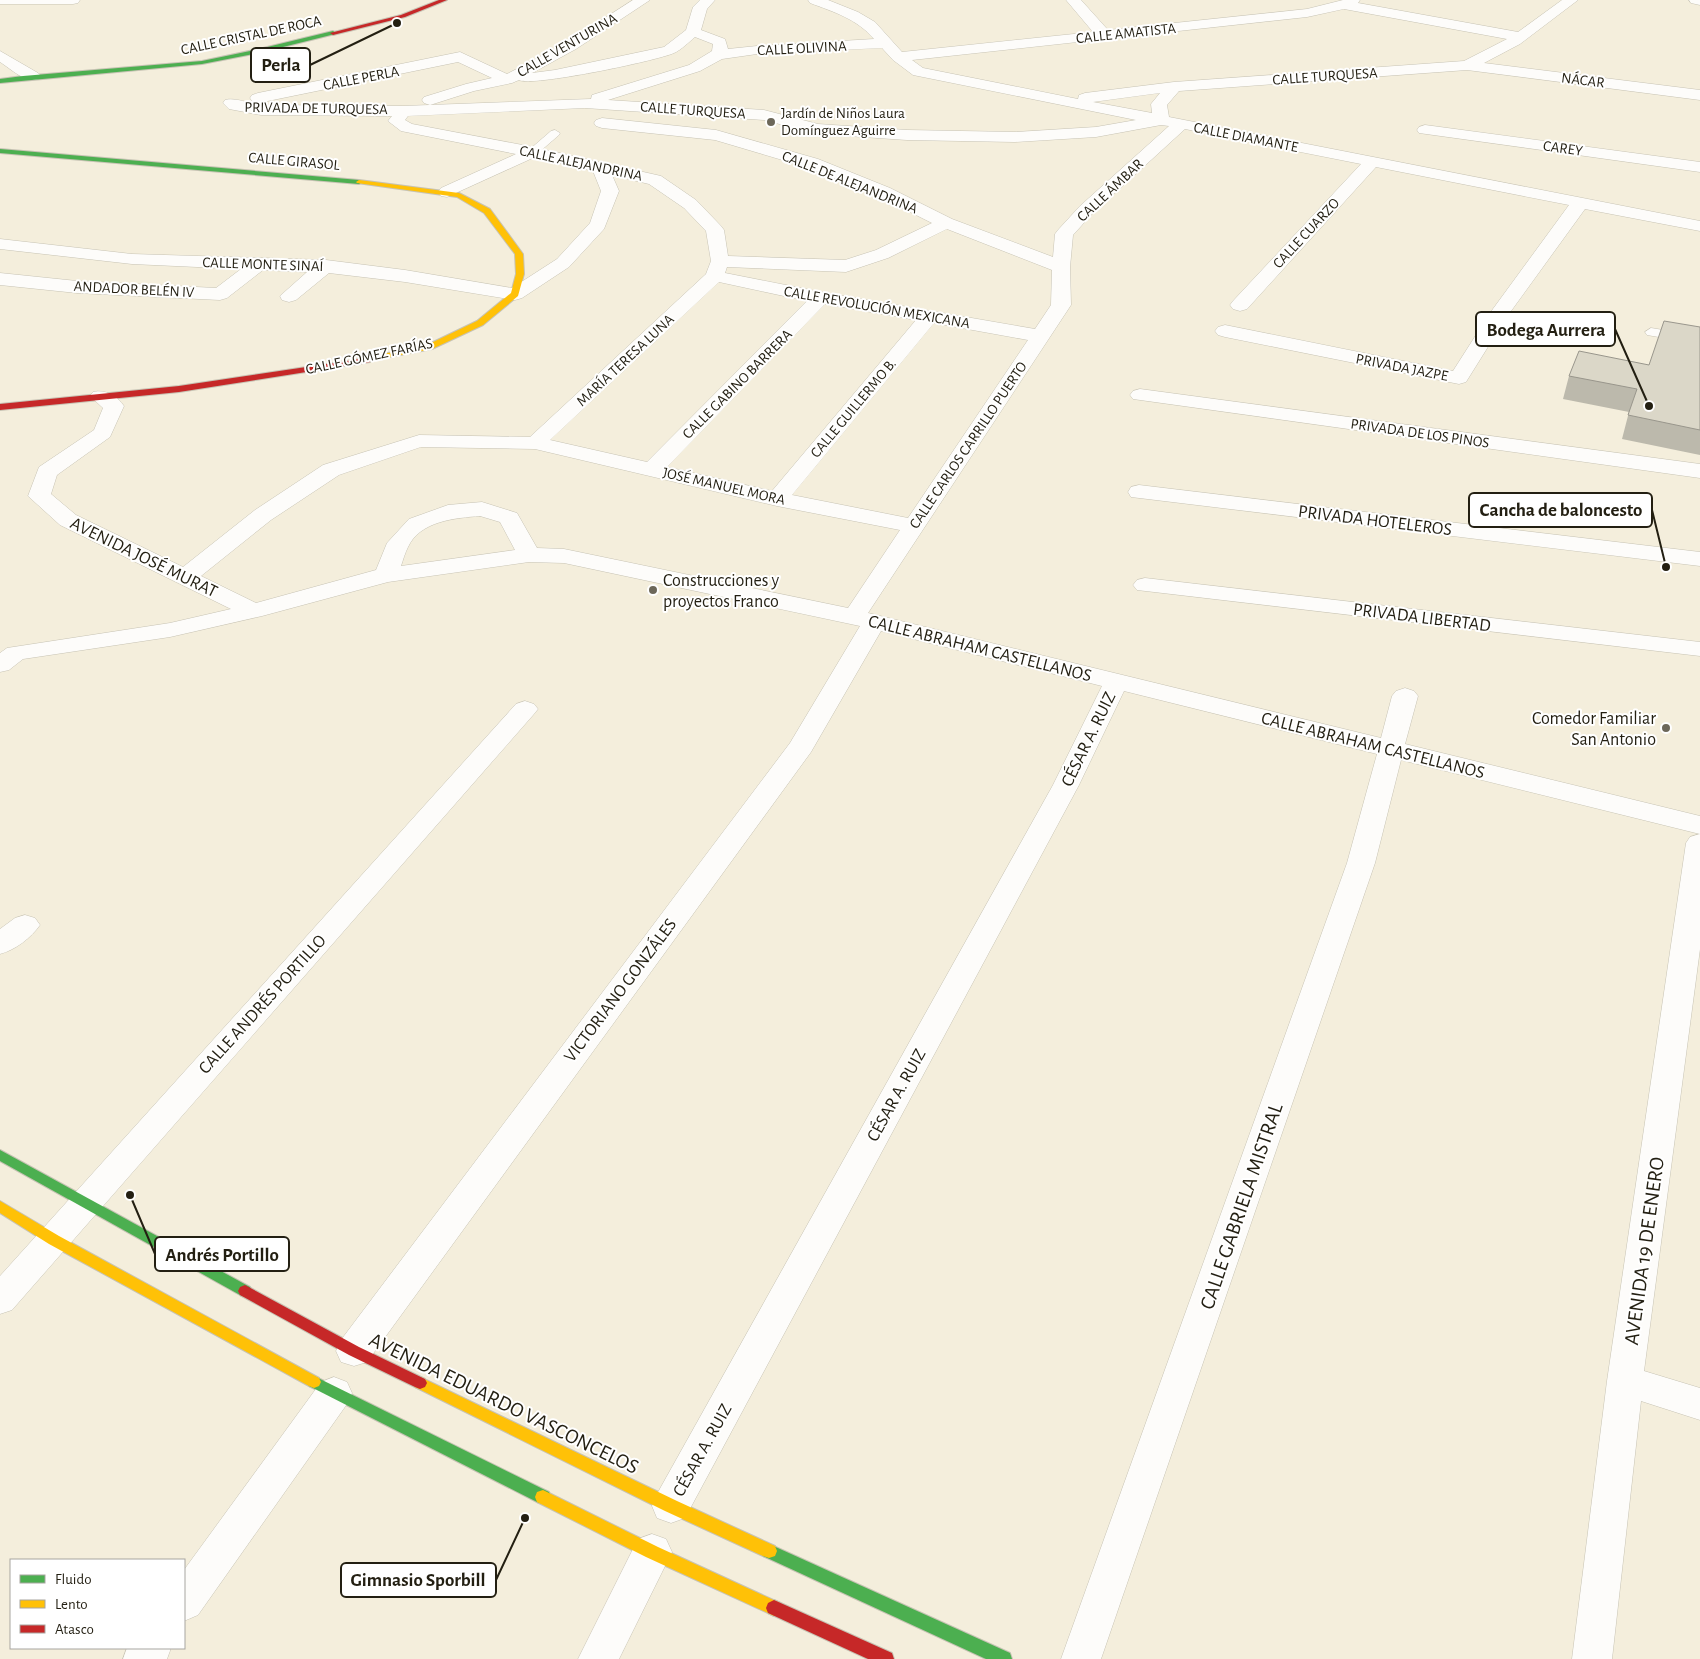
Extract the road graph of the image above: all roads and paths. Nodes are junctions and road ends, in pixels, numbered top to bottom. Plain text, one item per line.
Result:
1 (0, 0) edge
2 (73, 0) edge
3 (444, 0) edge
4 (642, 0) edge
5 (708, 0) edge
6 (815, 0) edge
7 (1073, 0) edge
8 (1571, 0) edge
9 (1349, 3) edge
10 (693, 32) junction
11 (1105, 36) junction
12 (1520, 37) junction
13 (886, 43) junction
14 (718, 55) junction
15 (0, 56) edge
16 (898, 57) junction
17 (1467, 65) junction
18 (33, 76) junction
19 (507, 80) junction
20 (0, 81) edge
21 (1174, 87) junction
22 (1700, 95) edge
23 (1062, 101) junction
24 (232, 103) joint
25 (585, 103) junction
26 (403, 110) junction
27 (1161, 120) junction
28 (602, 123) dead end
29 (1181, 124) junction
30 (1425, 130) dead end
31 (555, 133) dead end
32 (0, 151) edge
33 (533, 152) junction
34 (1372, 162) junction
35 (1700, 167) edge
36 (600, 168) junction
37 (447, 192) junction
38 (1580, 203) junction
39 (946, 223) junction
40 (1700, 226) edge
41 (3, 246) edge
42 (259, 264) junction
43 (326, 266) junction
44 (1061, 267) junction
45 (718, 269) junction
46 (0, 279) edge
47 (515, 294) junction
48 (289, 296) dead end
49 (821, 298) junction
50 (1240, 305) dead end
51 (929, 317) junction
52 (1225, 331) dead end
53 (1651, 332) dead end
54 (1041, 336) junction
55 (1700, 340) edge
56 (36, 391) dead end
57 (1140, 395) dead end
58 (100, 396) junction
59 (0, 406) edge
60 (535, 443) junction
61 (653, 469) junction
62 (1700, 470) edge
63 (1139, 492) dead end
64 (777, 499) junction
65 (914, 526) junction
66 (529, 555) junction
67 (1700, 558) edge
68 (386, 575) junction
69 (185, 577) junction
70 (1145, 585) dead end
71 (254, 611) junction
72 (864, 619) junction
73 (1700, 649) edge
74 (8, 659) edge
75 (1116, 682) junction
76 (1405, 696) dead end
77 (525, 709) dead end
78 (1390, 749) junction
79 (1700, 826) edge
80 (1700, 843) edge
81 (24, 925) dead end
82 (0, 944) edge
83 (0, 1155) edge
84 (86, 1203) junction
85 (0, 1206) edge
86 (54, 1240) junction
87 (0, 1300) edge
88 (354, 1350) junction
89 (1625, 1381) junction
90 (334, 1393) junction
91 (1700, 1404) edge
92 (671, 1506) junction
93 (652, 1552) junction
94 (185, 1601) edge
95 (598, 1659) edge
96 (886, 1659) edge
97 (1004, 1659) edge
98 (1081, 1659) edge
99 (1592, 1659) edge

1 - 2 street
3 - 18 street, CALLE CRISTAL DE ROCA
4 - 19 street, CALLE VENTURINA
5 - 10 street
6 - 13 street, CALLE DIAMANTE
7 - 11 street
8 - 12 street, CALLE TURQUESA
9 - 11 street, CALLE AMATISTA
9 - 12 street
10 - 14 street
10 - 19 street
11 - 16 street, CALLE AMATISTA
12 - 17 street, CALLE TURQUESA
13 - 14 street, CALLE OLIVINA
13 - 16 street, CALLE DIAMANTE
14 - 25 street
15 - 18 street
16 - 23 street, CALLE DIAMANTE
17 - 21 street, CALLE TURQUESA
17 - 22 street, NÁCAR
18 - 20 street, CALLE CRISTAL DE ROCA
19 - 24 street, CALLE PERLA
19 - 26 street, CALLE VENTURINA
21 - 23 street, CALLE TURQUESA
21 - 27 street
23 - 27 street, CALLE DIAMANTE
24 - 26 street, PRIVADA DE TURQUESA
25 - 26 street, CALLE TURQUESA
25 - 27 street, CALLE TURQUESA
26 - 33 street, CALLE ALEJANDRINA
27 - 29 street, CALLE DIAMANTE
28 - 39 street, CALLE DE ALEJANDRINA
29 - 34 street, CALLE DIAMANTE
29 - 44 street, CALLE ÁMBAR
30 - 35 street, CAREY
31 - 33 lane
32 - 37 street, CALLE GIRASOL
33 - 36 street, CALLE ALEJANDRINA
33 - 37 street
34 - 38 street, CALLE DIAMANTE
34 - 50 street, CALLE CUARZO
36 - 45 street, CALLE ALEJANDRINA
36 - 47 street, CALLE GÓMEZ FARÍAS
37 - 47 street, CALLE GIRASOL
38 - 40 street, CALLE DIAMANTE
38 - 52 street, PRIVADA JAZPE
39 - 44 street, CALLE DE ALEJANDRINA
39 - 45 street
41 - 42 street, CALLE MONTE SINAÍ
42 - 43 street, CALLE MONTE SINAÍ
42 - 46 street, ANDADOR BELÉN IV
43 - 47 street, CALLE MONTE SINAÍ
43 - 48 street
44 - 54 street, CALLE CARLOS CARRILLO PUERTO
45 - 49 street, CALLE REVOLUCIÓN MEXICANA
45 - 60 street, MARÍA TERESA LUNA
47 - 58 street, CALLE GÓMEZ FARÍAS
49 - 51 street, CALLE REVOLUCIÓN MEXICANA
49 - 61 street, CALLE GABINO BARRERA
51 - 54 street, CALLE REVOLUCIÓN MEXICANA
51 - 64 street, CALLE GUILLERMO B.
53 - 55 lane
54 - 65 street, CALLE CARLOS CARRILLO PUERTO
56 - 58 street
57 - 62 street, PRIVADA DE LOS PINOS
58 - 59 street
58 - 69 street, AVENIDA JOSÉ MURAT
60 - 61 street, JOSÉ MANUEL MORA
60 - 69 street, JOSÉ MANUEL MORA
61 - 64 street, JOSÉ MANUEL MORA
63 - 67 street, PRIVADA HOTELEROS
64 - 65 street, JOSÉ MANUEL MORA
65 - 72 street, CALLE CARLOS CARRILLO PUERTO
66 - 68 street, CALLE ABRAHAM CASTELLANOS
66 - 68 street
66 - 72 street, CALLE ABRAHAM CASTELLANOS
68 - 71 street, CALLE ABRAHAM CASTELLANOS
69 - 71 street, AVENIDA JOSÉ MURAT
70 - 73 street, PRIVADA LIBERTAD
71 - 74 street, CALLE ABRAHAM CASTELLANOS
72 - 75 street, CALLE ABRAHAM CASTELLANOS
72 - 88 street, VICTORIANO GONZÁLES
75 - 78 street, CALLE ABRAHAM CASTELLANOS
75 - 92 street, CÉSAR A. RUIZ
76 - 78 street, CALLE GABRIELA MISTRAL
77 - 84 street, CALLE ANDRÉS PORTILLO
78 - 79 street, CALLE ABRAHAM CASTELLANOS
78 - 98 street, CALLE GABRIELA MISTRAL
80 - 89 street, AVENIDA 19 DE ENERO
81 - 82 street
83 - 84 street, AVENIDA EDUARDO VASCONCELOS
84 - 86 street, CALLE ANDRÉS PORTILLO
84 - 88 street, AVENIDA EDUARDO VASCONCELOS
85 - 86 street
86 - 87 street, CALLE ANDRÉS PORTILLO
86 - 90 street
88 - 92 street, AVENIDA EDUARDO VASCONCELOS
89 - 91 street
89 - 99 street, AVENIDA 19 DE ENERO
90 - 93 street
90 - 94 street
92 - 97 street, AVENIDA EDUARDO VASCONCELOS
93 - 95 street
93 - 96 street

